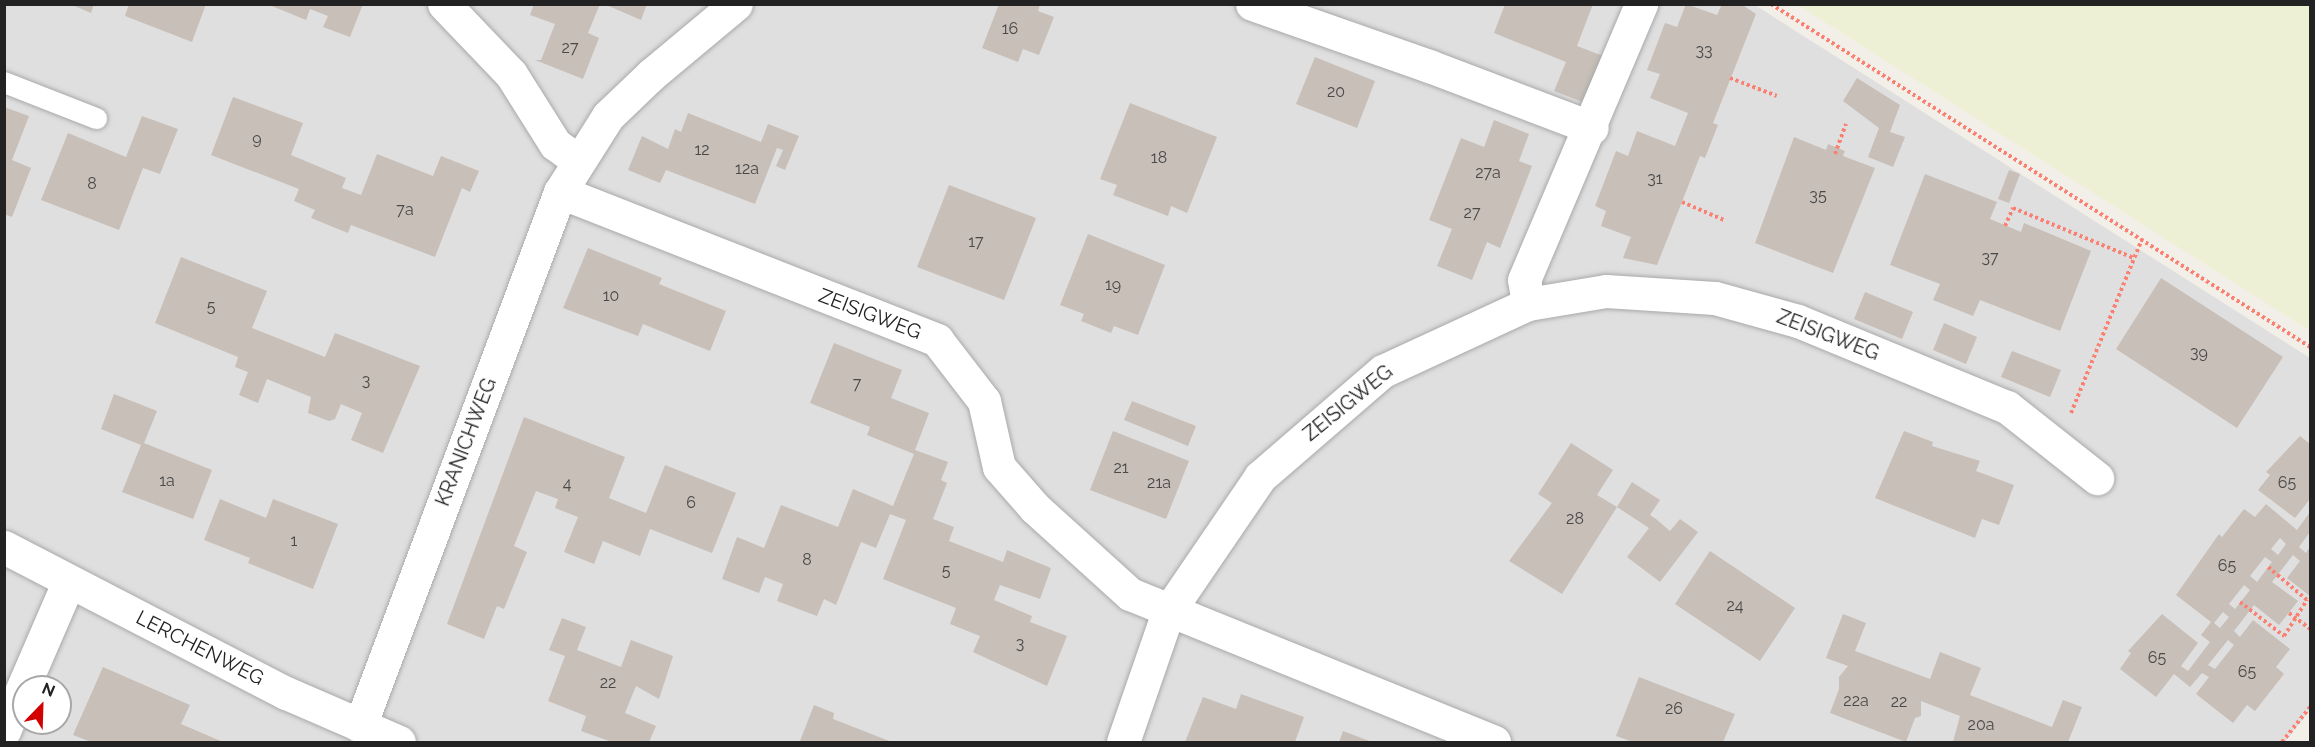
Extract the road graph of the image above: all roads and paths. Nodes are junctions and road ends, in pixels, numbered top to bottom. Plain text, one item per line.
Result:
1 (444, 4) edge
2 (736, 4) edge
3 (1252, 4) edge
4 (1641, 4) edge
5 (1771, 4) edge
6 (1730, 78) dead end
7 (4, 82) edge
8 (1777, 96) dead end
9 (96, 118) dead end
10 (1846, 124) dead end
11 (1592, 128) junction
12 (1835, 154) dead end
13 (577, 160) junction
14 (560, 192) junction
15 (1682, 202) dead end
16 (1724, 220) dead end
17 (2005, 226) dead end
18 (2142, 238) junction
19 (2134, 258) junction
20 (1528, 304) junction
21 (2310, 347) edge
22 (2058, 447) junction
23 (2097, 478) dead end
24 (4, 547) edge
25 (2268, 567) dead end
26 (69, 580) junction
27 (2240, 602) dead end
28 (1168, 612) junction
29 (2289, 613) dead end
30 (2296, 618) junction
31 (2310, 629) edge
32 (2310, 706) edge
33 (360, 726) junction
34 (4, 731) edge
35 (399, 742) edge
36 (1123, 742) edge
37 (1494, 742) edge
38 (2282, 742) edge

1 - 13 street
2 - 13 street, KRANICHWEG
3 - 11 street
4 - 11 street
5 - 18 path
6 - 8 path
7 - 9 lane
10 - 12 path
11 - 20 street
13 - 14 street, KRANICHWEG
14 - 28 street, ZEISIGWEG
14 - 33 street, KRANICHWEG
15 - 16 path
17 - 19 path
18 - 19 path
18 - 21 path
19 - 22 path
20 - 22 street, ZEISIGWEG
20 - 28 street, ZEISIGWEG
22 - 23 street, ZEISIGWEG
24 - 26 street, LERCHENWEG
25 - 30 path
26 - 33 street, LERCHENWEG
26 - 34 street
27 - 30 path
28 - 36 street, ZEISIGWEG
28 - 37 street, ZEISIGWEG
29 - 30 path
30 - 31 path
32 - 38 path
33 - 35 street, LERCHENWEG

